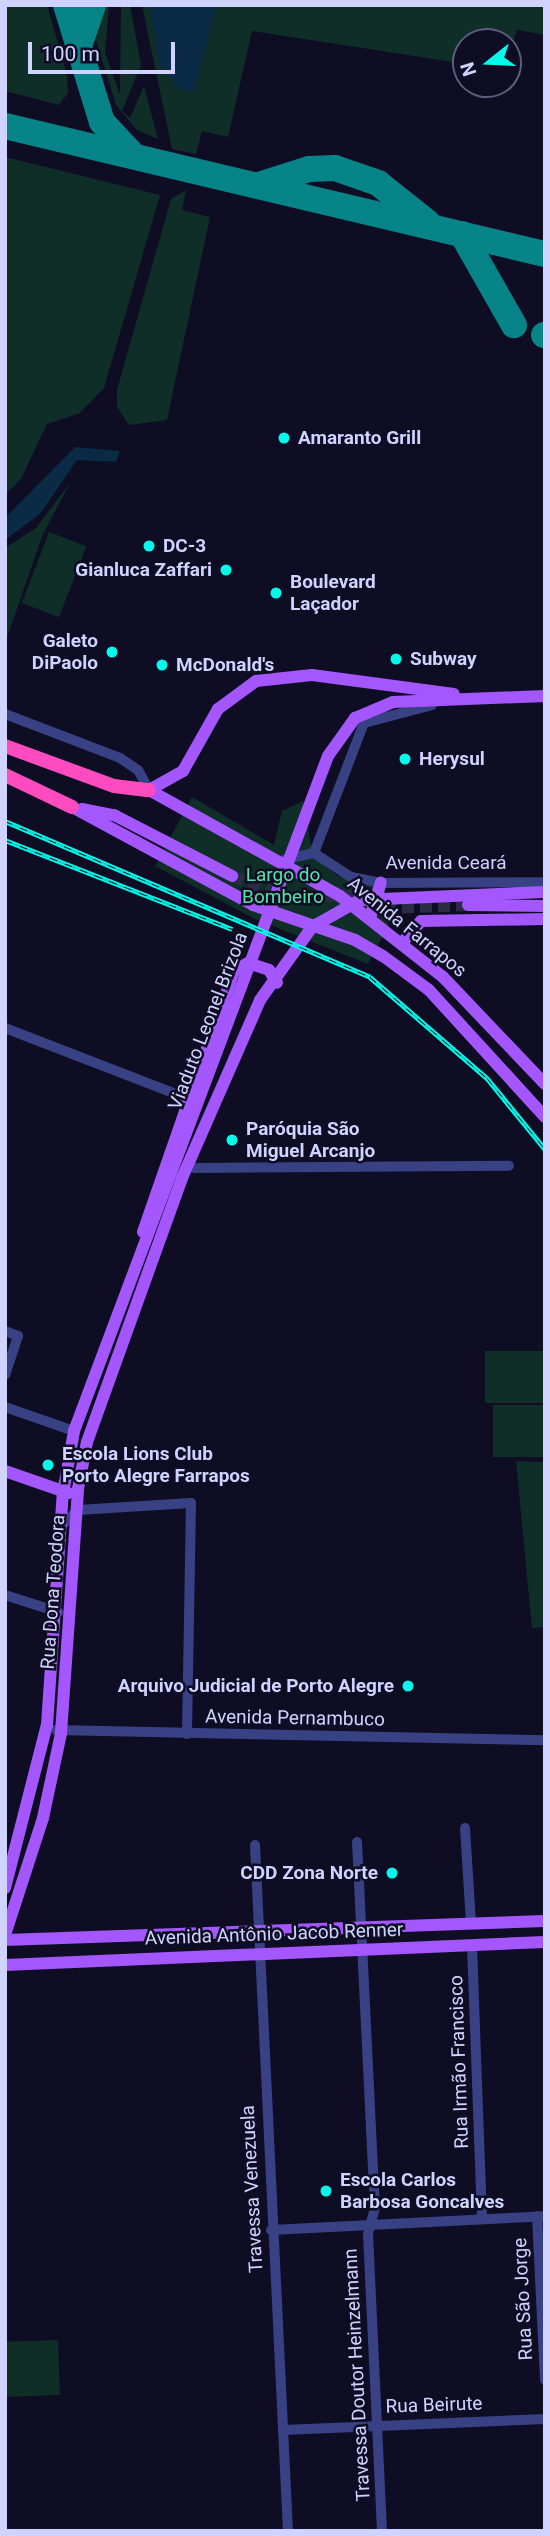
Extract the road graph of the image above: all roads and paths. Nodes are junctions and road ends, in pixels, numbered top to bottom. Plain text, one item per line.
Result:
1 (545, 696) edge
2 (460, 697) junction
3 (5, 714) edge
4 (5, 746) edge
5 (5, 775) edge
6 (149, 790) junction
7 (72, 807) junction
8 (314, 853) junction
9 (271, 859) junction
10 (232, 876) tunnel mouth
11 (545, 882) edge
12 (380, 883) junction
13 (545, 892) edge
14 (468, 905) tunnel mouth
15 (545, 906) edge
16 (370, 918) junction
17 (545, 919) edge
18 (402, 943) junction
19 (5, 1028) edge
20 (545, 1084) edge
21 (187, 1098) junction
22 (545, 1117) edge
23 (509, 1166) dead end
24 (194, 1168) junction
25 (177, 1175) junction
26 (167, 1219) junction
27 (142, 1250) junction
28 (5, 1331) edge
29 (5, 1375) edge
30 (5, 1407) edge
31 (74, 1431) junction
32 (5, 1471) edge
33 (78, 1489) junction
34 (63, 1493) junction
35 (78, 1510) junction
36 (61, 1528) junction
37 (5, 1595) edge
38 (58, 1612) junction
39 (47, 1725) junction
40 (61, 1733) junction
41 (187, 1734) junction
42 (545, 1740) edge
43 (466, 1828) dead end
44 (357, 1842) dead end
45 (255, 1844) dead end
46 (17, 1852) junction
47 (32, 1857) junction
48 (5, 1888) edge
49 (13, 1912) junction
50 (545, 1921) edge
51 (471, 1924) junction
52 (408, 1927) junction
53 (361, 1928) junction
54 (258, 1931) junction
55 (152, 1936) junction
56 (5, 1938) edge
57 (89, 1939) junction
58 (35, 1940) junction
59 (545, 1942) edge
60 (472, 1946) junction
61 (409, 1948) junction
62 (362, 1950) junction
63 (259, 1954) junction
64 (153, 1958) junction
65 (90, 1961) junction
66 (5, 1965) edge
67 (541, 2216) edge
68 (482, 2219) junction
69 (372, 2225) junction
70 (271, 2230) junction
71 (545, 2380) edge
72 (545, 2419) edge
73 (377, 2425) junction
74 (283, 2430) junction
75 (288, 2531) edge
76 (382, 2531) edge

1 - 2 main road
2 - 6 main road
2 - 8 street
2 - 25 main road, Viaduto Leonel Brizola
3 - 6 street
4 - 6 highway
5 - 7 highway
6 - 9 main road, Avenida Farrapos
7 - 10 main road
7 - 22 main road, Avenida Farrapos
8 - 9 street
8 - 12 street, Avenida Ceará
9 - 16 main road, Avenida Farrapos
11 - 12 street, Avenida Ceará
12 - 16 main road
13 - 25 main road, Viaduto Leonel Brizola
14 - 15 main road
16 - 18 main road, Avenida Farrapos
17 - 18 main road
18 - 20 main road, Avenida Farrapos
19 - 21 street
21 - 24 main road
21 - 27 main road
23 - 24 street
24 - 26 main road
25 - 26 main road, Rua Dona Teodora
25 - 27 main road, Rua Dona Teodora
26 - 33 main road, Rua Dona Teodora
27 - 31 main road, Rua Dona Teodora
28 - 29 street
30 - 31 street
31 - 34 main road, Rua Dona Teodora
32 - 34 main road
33 - 34 main road
33 - 35 main road, Rua Dona Teodora
34 - 36 main road, Rua Dona Teodora
35 - 36 street
35 - 40 main road, Rua Dona Teodora
35 - 41 street
36 - 38 main road, Rua Dona Teodora
37 - 38 street
38 - 39 main road, Rua Dona Teodora
39 - 40 street, Avenida Pernambuco
39 - 46 main road, Rua Dona Teodora
40 - 41 street, Avenida Pernambuco
40 - 47 main road, Rua Dona Teodora
41 - 42 street, Avenida Pernambuco
43 - 51 street
44 - 53 street, Travessa Doutor Heinzelmann
45 - 54 street, Travessa Venezuela
46 - 47 main road
46 - 48 main road, Rua Dona Teodora
47 - 49 main road, Rua Dona Teodora
49 - 56 main road, Rua Dona Teodora
49 - 58 main road
50 - 51 main road, Avenida Antônio Jacob Renner
51 - 52 main road, Avenida Antônio Jacob Renner
52 - 53 main road, Avenida Antônio Jacob Renner
52 - 61 main road
53 - 54 main road, Avenida Antônio Jacob Renner
53 - 62 street, Travessa Doutor Heinzelmann
54 - 55 main road, Avenida Antônio Jacob Renner
54 - 63 street, Travessa Venezuela
55 - 57 main road, Avenida Antônio Jacob Renner
55 - 64 main road
56 - 58 main road, Avenida Antônio Jacob Renner
57 - 58 main road, Avenida Antônio Jacob Renner
57 - 65 main road
59 - 60 main road, Avenida Antônio Jacob Renner
60 - 61 main road, Avenida Antônio Jacob Renner
60 - 68 street, Rua Irmão Francisco
61 - 62 main road, Avenida Antônio Jacob Renner
62 - 63 main road, Avenida Antônio Jacob Renner
62 - 69 street, Travessa Doutor Heinzelmann
63 - 64 main road, Avenida Antônio Jacob Renner
63 - 70 street, Travessa Venezuela
64 - 65 main road, Avenida Antônio Jacob Renner
65 - 66 main road, Avenida Antônio Jacob Renner
67 - 68 street
67 - 71 street, Rua São Jorge
68 - 69 street
69 - 70 street
69 - 73 street, Travessa Doutor Heinzelmann
70 - 74 street, Travessa Venezuela
72 - 73 street, Rua Beirute
73 - 74 street, Rua Beirute
73 - 76 street, Travessa Doutor Heinzelmann
74 - 75 street, Travessa Venezuela

